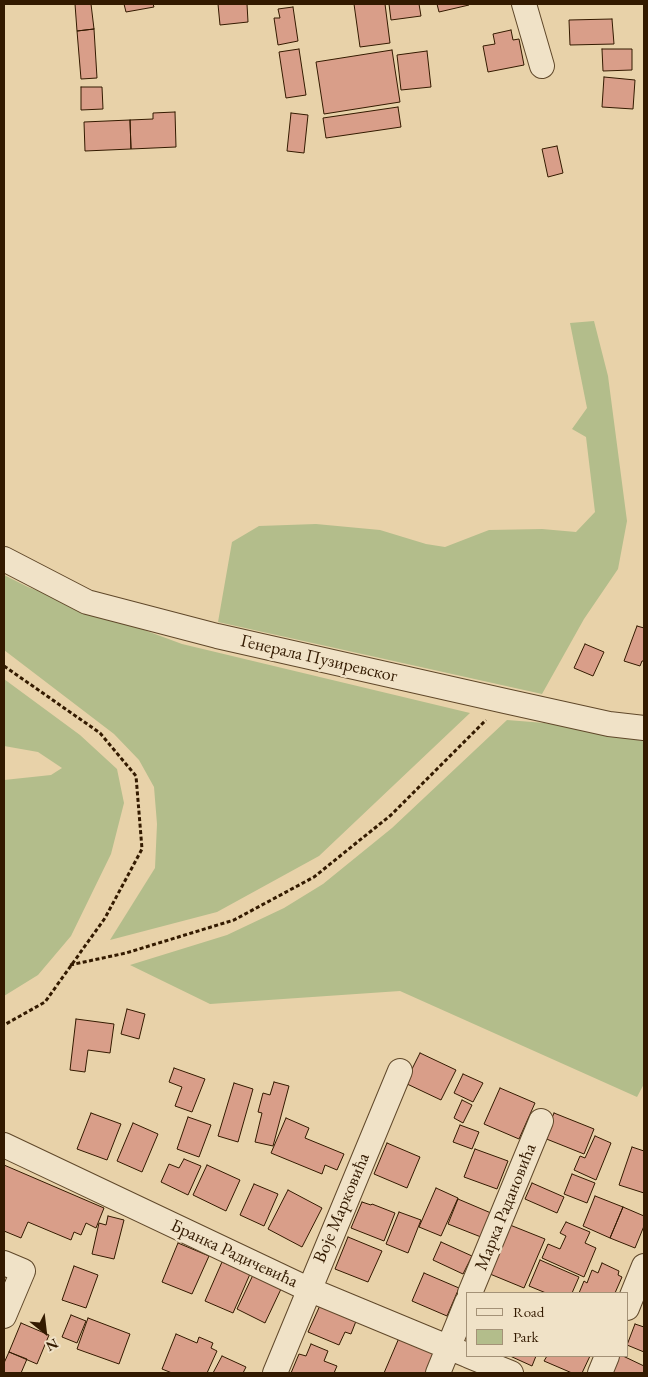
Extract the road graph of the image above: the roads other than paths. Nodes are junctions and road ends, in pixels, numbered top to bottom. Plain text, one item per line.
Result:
1 (524, 4) edge
2 (542, 66) dead end
3 (4, 559) edge
4 (644, 728) edge
5 (400, 1070) dead end
6 (541, 1121) dead end
7 (4, 1146) edge
8 (4, 1263) edge
9 (644, 1266) edge
10 (308, 1289) junction
11 (470, 1292) edge
12 (628, 1306) edge
13 (466, 1310) edge
14 (4, 1316) edge
15 (461, 1353) edge
16 (471, 1357) edge
17 (607, 1357) edge
18 (274, 1373) edge
19 (438, 1373) edge
20 (511, 1373) edge
21 (600, 1373) edge

1 - 2 street
3 - 4 street, Генерала Пузиревског
5 - 10 street, Воје Марковића
6 - 11 street, Марка Радановића
7 - 10 street, Бранка Радичевића
8 - 14 street
9 - 12 street
10 - 15 street, Бранка Радичевића
10 - 18 street, Воје Марковића
13 - 15 street
15 - 19 street
16 - 20 street, Бранка Радичевића
17 - 21 street

